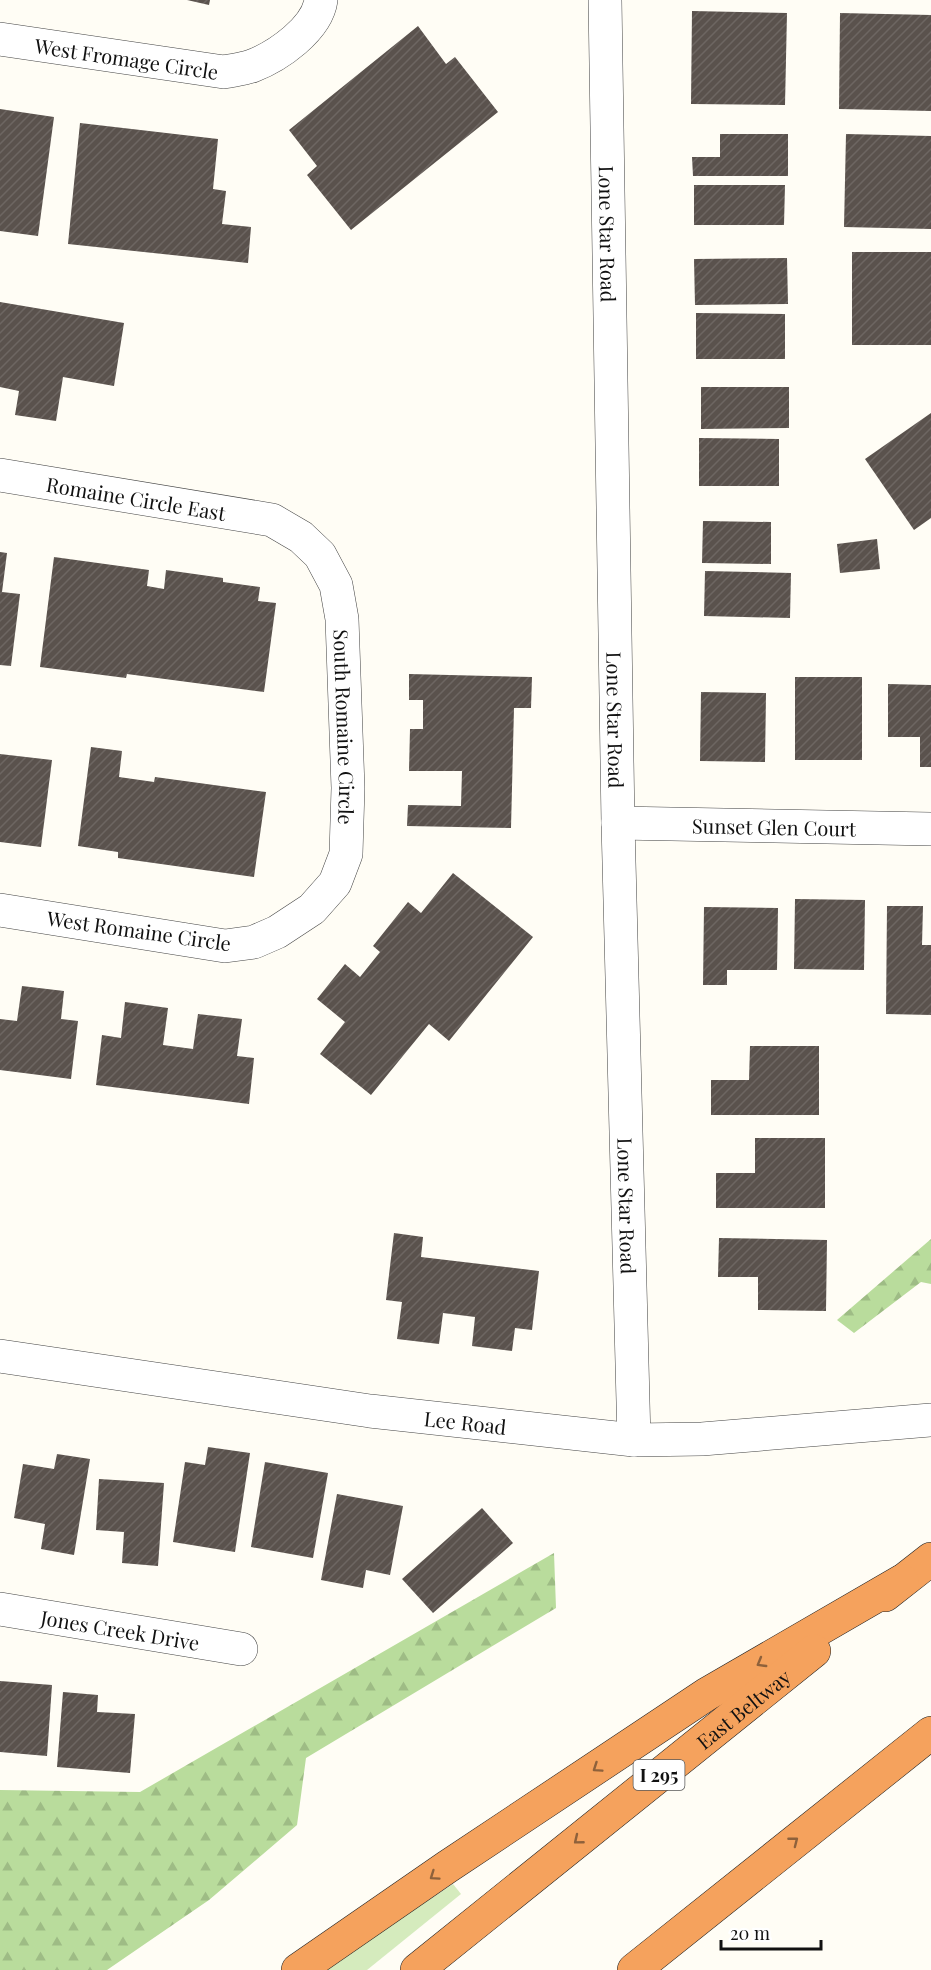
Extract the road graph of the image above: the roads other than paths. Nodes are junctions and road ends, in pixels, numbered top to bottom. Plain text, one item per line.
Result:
1 (321, 0) edge
2 (605, 0) edge
3 (0, 39) edge
4 (0, 475) edge
5 (272, 520) joint
6 (618, 823) junction
7 (931, 829) edge
8 (0, 910) edge
9 (277, 932) joint
10 (0, 1356) edge
11 (931, 1420) edge
12 (634, 1440) junction
13 (931, 1559) edge
14 (902, 1581) junction
15 (0, 1609) edge
16 (241, 1649) dead end
17 (931, 1733) edge
18 (767, 1862) junction
19 (298, 1970) edge
20 (417, 1970) edge
21 (634, 1970) edge
22 (660, 1970) edge

1 - 3 street, West Fromage Circle
2 - 6 street, Lone Star Road
4 - 5 street, Romaine Circle East
5 - 9 street, South Romaine Circle
6 - 7 street, Sunset Glen Court
6 - 12 street, Lone Star Road
8 - 9 street, West Romaine Circle
10 - 12 street, Lee Road
11 - 12 street, Lee Road
13 - 14 highway, East Beltway / I 295
14 -> 19 highway
14 -> 20 highway, East Beltway / I 295
15 - 16 street, Jones Creek Drive
18 -> 17 highway
18 - 21 highway
18 - 22 highway

